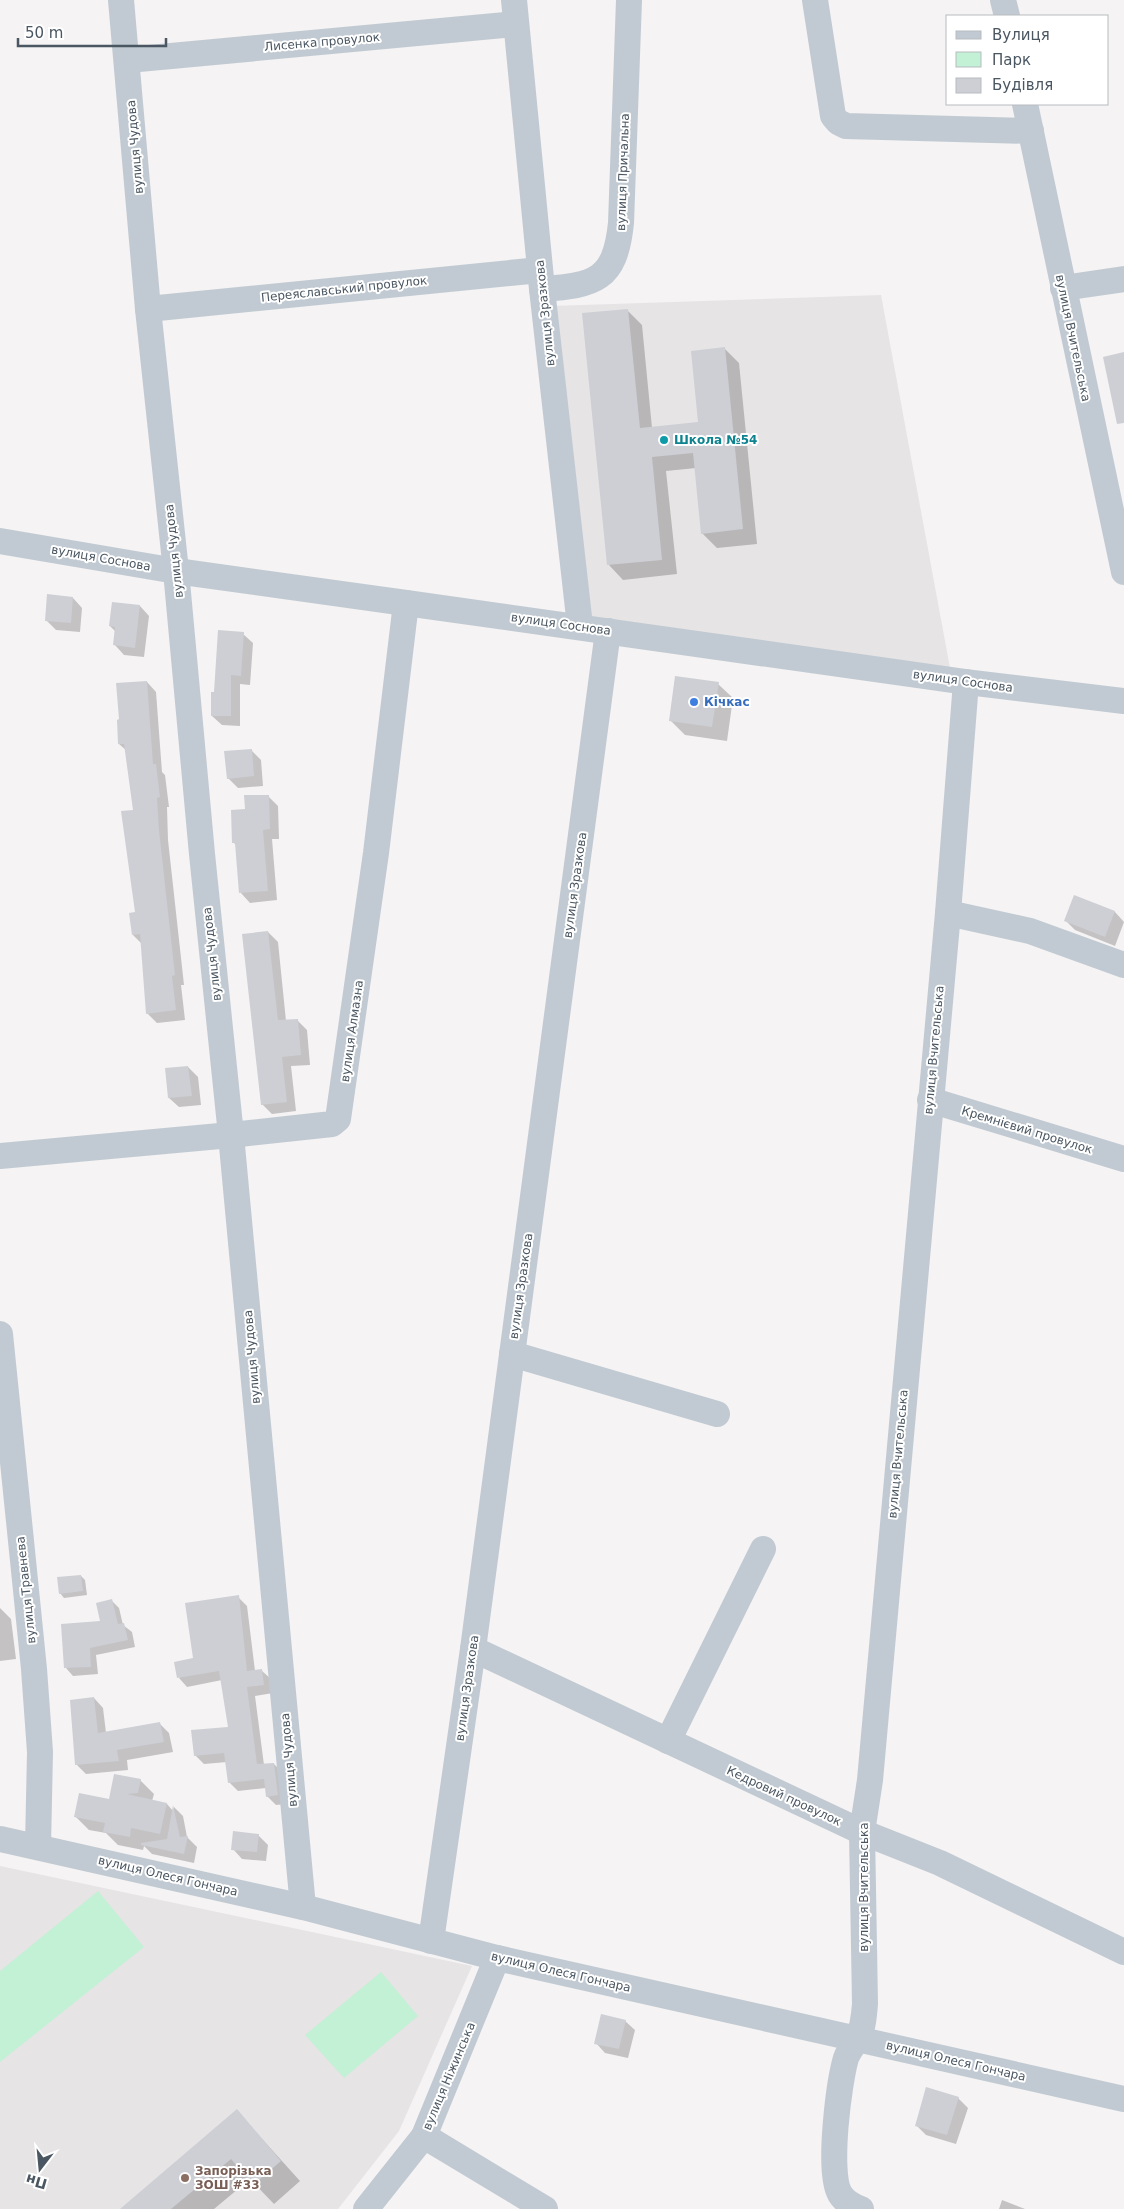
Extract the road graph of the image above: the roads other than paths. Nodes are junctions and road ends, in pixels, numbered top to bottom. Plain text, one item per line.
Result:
1 (121, 0) edge
2 (629, 0) edge
3 (815, 0) edge
4 (1003, 0) edge
5 (515, 12) edge
6 (1007, 15) edge
7 (128, 60) junction
8 (1025, 105) edge
9 (1031, 131) junction
10 (541, 279) junction
11 (1124, 279) edge
12 (1062, 288) junction
13 (148, 309) junction
14 (0, 541) edge
15 (176, 571) junction
16 (1124, 572) edge
17 (406, 603) junction
18 (580, 626) junction
19 (608, 631) junction
20 (966, 682) junction
21 (1124, 701) edge
22 (948, 913) junction
23 (1124, 965) edge
24 (930, 1100) junction
25 (231, 1135) junction
26 (0, 1156) edge
27 (1124, 1159) edge
28 (0, 1334) edge
29 (512, 1354) junction
30 (717, 1414) dead end
31 (762, 1549) dead end
32 (473, 1649) junction
33 (668, 1741) junction
34 (862, 1832) junction
35 (0, 1839) edge
36 (38, 1846) junction
37 (303, 1908) junction
38 (431, 1941) junction
39 (1124, 1952) edge
40 (497, 1958) junction
41 (857, 2039) junction
42 (1124, 2099) edge
43 (424, 2136) junction
44 (366, 2209) edge
45 (545, 2209) edge
46 (861, 2209) edge

1 - 7 street, вулиця Чудова
2 - 10 street, вулиця Причальна
3 - 9 street
4 - 6 street
5 - 7 street, Лисенка провулок
5 - 10 street, вулиця Зразкова
7 - 13 street, вулиця Чудова
8 - 9 street, вулиця Вчительська
9 - 12 street, вулиця Вчительська
10 - 13 street, Переяславський провулок
10 - 18 street, вулиця Зразкова
11 - 12 street
12 - 16 street, вулиця Вчительська
13 - 15 street, вулиця Чудова
14 - 15 street, вулиця Соснова
15 - 17 street, вулиця Соснова
15 - 25 street, вулиця Чудова
17 - 18 street, вулиця Соснова
17 - 25 street, вулиця Алмазна
18 - 19 street, вулиця Соснова
19 - 20 street, вулиця Соснова
19 - 29 street, вулиця Зразкова
20 - 21 street, вулиця Соснова
20 - 22 street, вулиця Вчительська
22 - 23 street
22 - 24 street, вулиця Вчительська
24 - 27 street, Кремнієвий провулок
24 - 34 street, вулиця Вчительська
25 - 26 street, вулиця Алмазна
25 - 37 street, вулиця Чудова
28 - 36 street, вулиця Травнева
29 - 30 street
29 - 32 street, вулиця Зразкова
31 - 33 street
32 - 33 street, Кедровий провулок
32 - 38 street, вулиця Зразкова
33 - 34 street, Кедровий провулок
34 - 39 street, Кедровий провулок
34 - 41 street, вулиця Вчительська
35 - 36 street, вулиця Олеся Гончара
36 - 37 street, вулиця Олеся Гончара
37 - 38 street, вулиця Олеся Гончара
38 - 40 street, вулиця Олеся Гончара
40 - 41 street, вулиця Олеся Гончара
40 - 43 street, вулиця Ніжинська
41 - 42 street, вулиця Олеся Гончара
41 - 46 street, вулиця Вчительська
43 - 44 street, вулиця Ніжинська
43 - 45 street

